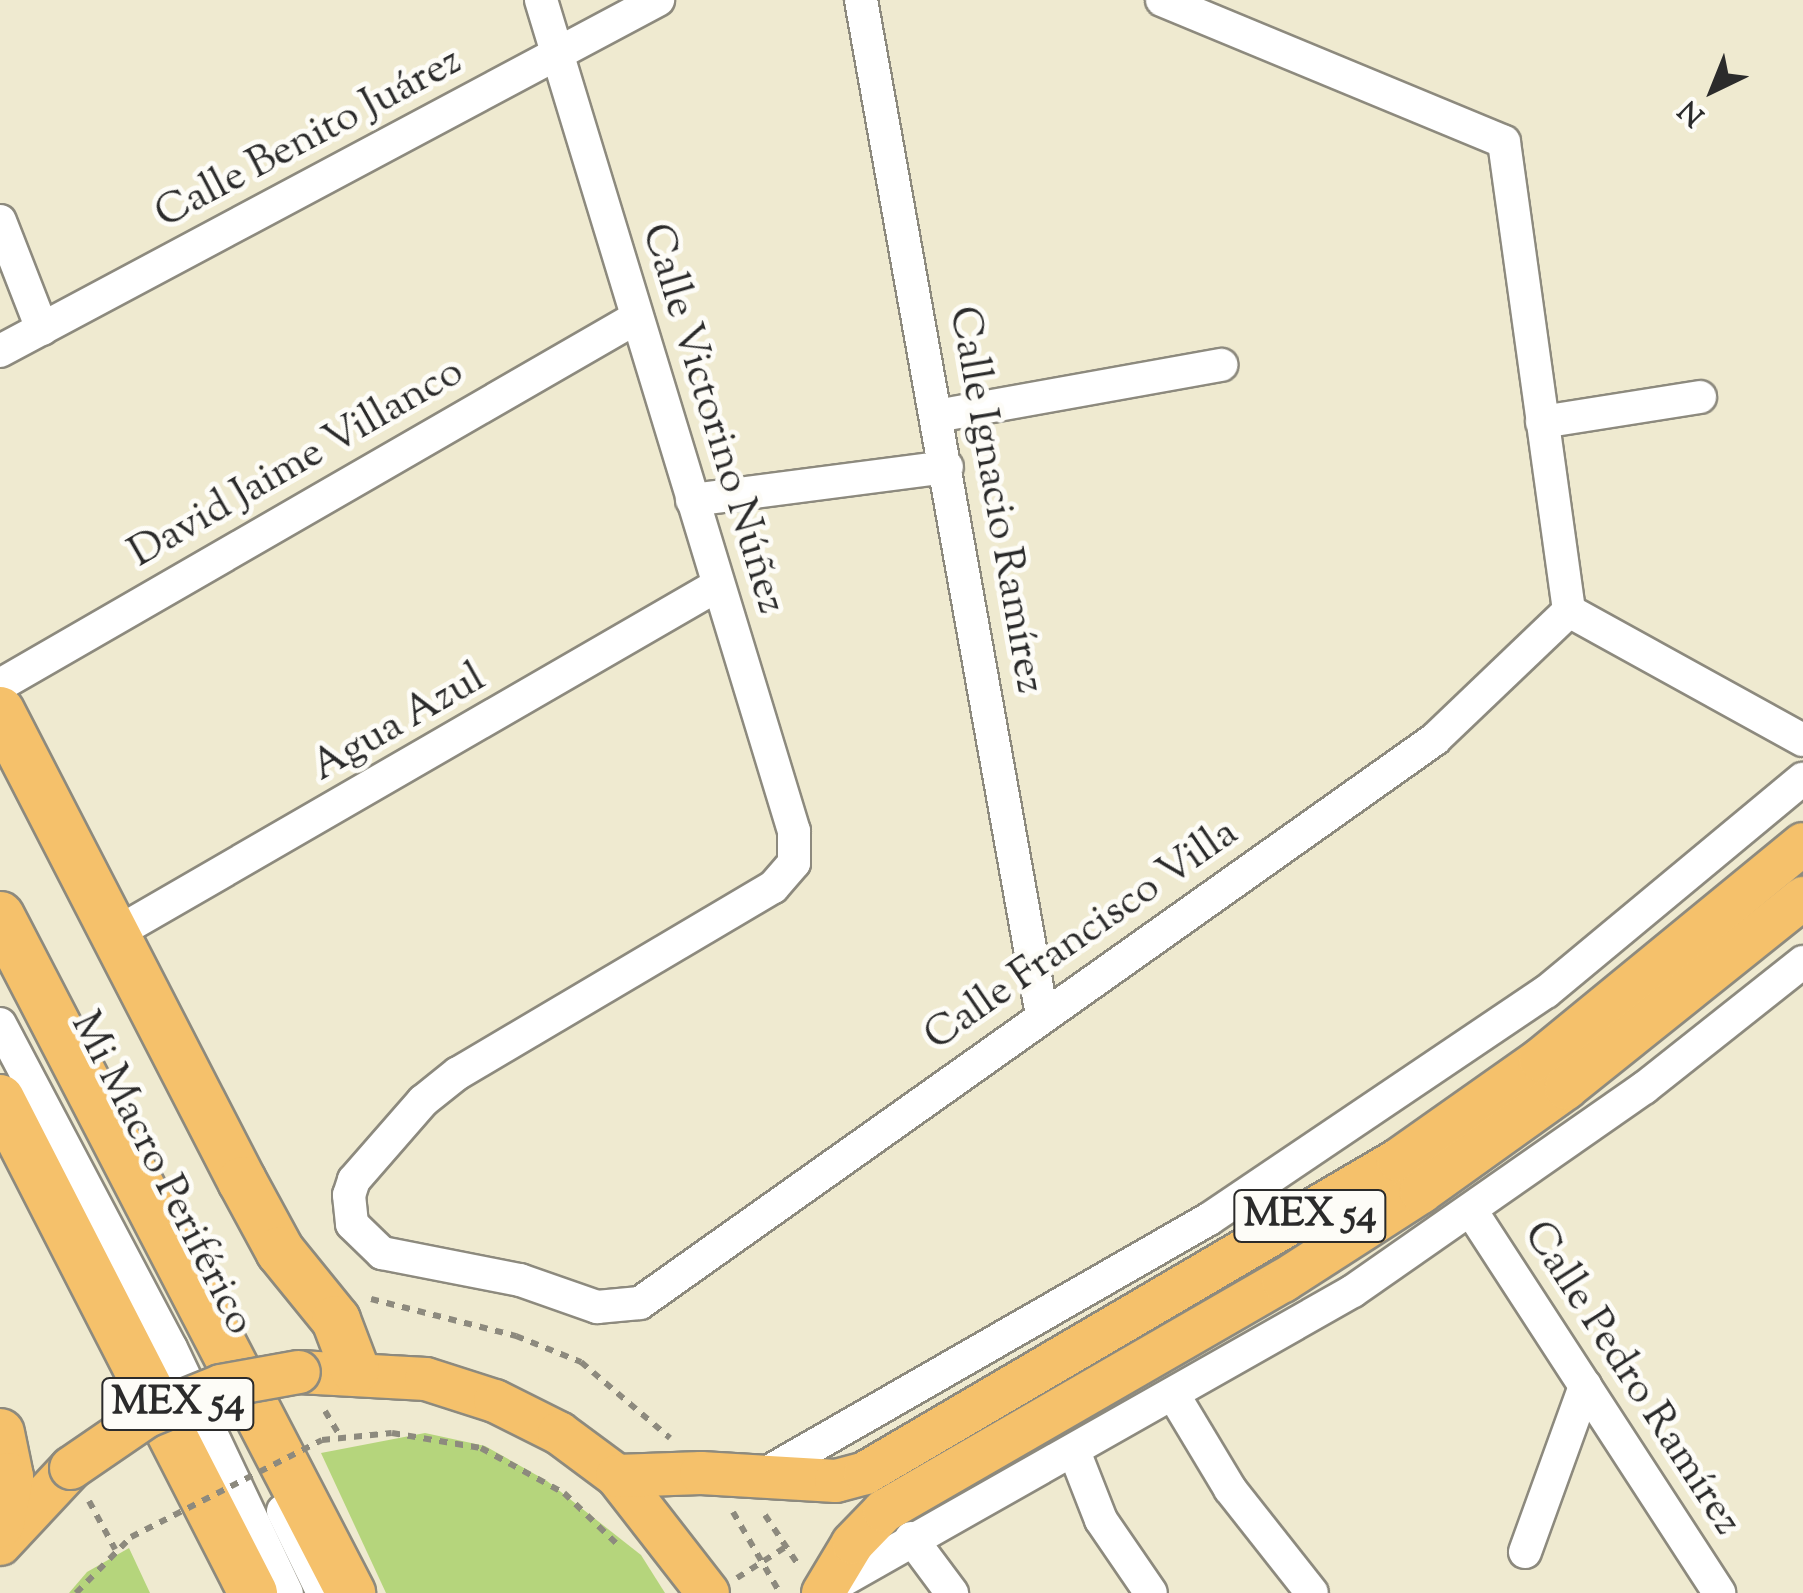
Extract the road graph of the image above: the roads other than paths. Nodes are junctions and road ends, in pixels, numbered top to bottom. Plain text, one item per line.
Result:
1 (540, 0) edge
2 (658, 0) edge
3 (862, 0) edge
4 (1162, 0) edge
5 (558, 55) junction
6 (0, 220) edge
7 (636, 318) junction
8 (42, 329) junction
9 (0, 351) edge
10 (1221, 365) dead end
11 (1700, 397) dead end
12 (938, 416) junction
13 (1542, 422) junction
14 (947, 467) junction
15 (692, 500) junction
16 (718, 585) junction
17 (1568, 610) junction
18 (0, 685) edge
19 (0, 711) edge
20 (1803, 740) edge
21 (1803, 779) edge
22 (1803, 844) edge
23 (1803, 898) edge
24 (0, 916) edge
25 (118, 932) junction
26 (0, 958) edge
27 (1801, 968) edge
28 (1042, 1015) junction
29 (0, 1024) edge
30 (0, 1099) edge
31 (1472, 1212) junction
32 (626, 1309) joint
33 (355, 1370) junction
34 (1585, 1386) junction
35 (1173, 1394) junction
36 (0, 1433) edge
37 (1074, 1451) junction
38 (749, 1474) junction
39 (617, 1476) junction
40 (0, 1523) edge
41 (911, 1538) junction
42 (0, 1544) edge
43 (1525, 1552) dead end
44 (818, 1587) edge
45 (719, 1588) edge
46 (253, 1593) edge
47 (287, 1593) edge
48 (323, 1593) edge
49 (351, 1593) edge
50 (952, 1593) edge
51 (1151, 1593) edge
52 (1312, 1593) edge
53 (1719, 1593) edge

1 - 5 street, Calle Victorino Núñez
2 - 5 street, Calle Benito Juárez
3 - 12 street, Calle Ignacio Ramírez
4 - 13 street
5 - 7 street, Calle Victorino Núñez
5 - 8 street, Calle Benito Juárez
6 - 8 street
7 - 15 street, Calle Victorino Núñez
7 - 18 street, David Jaime Villanco
8 - 9 street, Calle Benito Juárez
10 - 12 street
11 - 13 street
12 - 14 street, Calle Ignacio Ramírez
13 - 17 street
14 - 15 street
14 - 28 street, Calle Ignacio Ramírez
15 - 16 street, Calle Victorino Núñez
16 - 25 street, Agua Azul
16 - 32 street, Calle Victorino Núñez
17 - 20 street
17 - 28 street, Calle Francisco Villa
19 - 25 highway
21 - 38 street
22 - 38 main road, MEX 54
23 - 44 main road, MEX 54
24 - 49 highway
25 - 33 highway
26 - 48 street, Mi Macro Periférico
27 - 31 street
28 - 32 street, Calle Francisco Villa
29 - 47 street, Mi Macro Periférico
30 - 46 highway
31 - 34 street, Calle Pedro Ramírez
31 - 35 street
33 - 39 main road, MEX 54
33 - 42 main road, MEX 54, bridge
34 - 43 street
34 - 53 street, Calle Pedro Ramírez
35 - 37 street
35 - 52 street
36 - 40 highway
37 - 41 street
37 - 51 street
38 - 39 main road, MEX 54
39 - 45 main road, MEX 54
41 - 44 street
41 - 50 street

